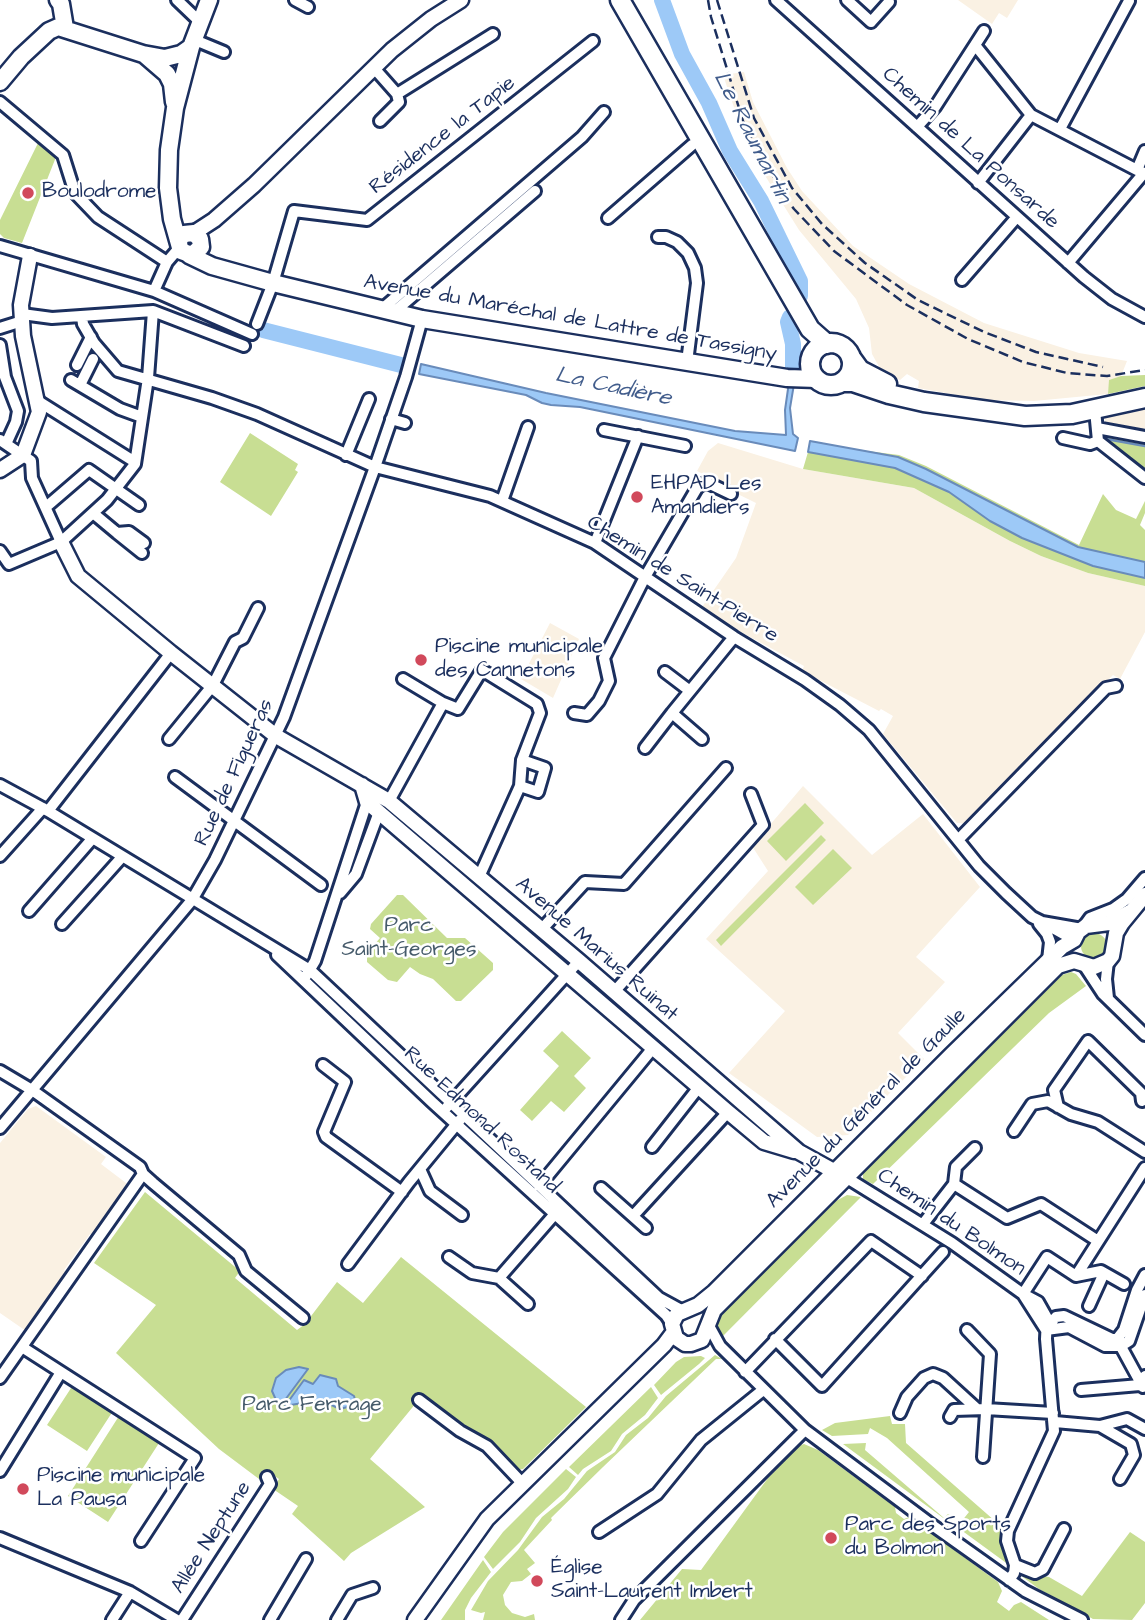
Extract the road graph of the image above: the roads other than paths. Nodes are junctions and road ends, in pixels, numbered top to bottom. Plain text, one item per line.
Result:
1 (58, 0) edge
2 (177, 0) edge
3 (209, 0) edge
4 (295, 0) edge
5 (461, 0) edge
6 (608, 0) edge
7 (620, 0) edge
8 (776, 0) edge
9 (847, 0) edge
10 (1129, 1) edge
11 (889, 2) dead end
12 (308, 7) dead end
13 (201, 23) junction
14 (65, 28) junction
15 (984, 31) dead end
16 (493, 34) dead end
17 (593, 41) dead end
18 (193, 43) junction
19 (975, 45) junction
20 (223, 52) dead end
21 (175, 66) junction
22 (374, 68) junction
23 (0, 82) edge
24 (397, 94) junction
25 (0, 102) edge
26 (604, 112) dead end
27 (1031, 114) junction
28 (380, 121) dead end
29 (917, 127) junction
30 (1060, 130) junction
31 (692, 145) junction
32 (1145, 150) edge
33 (1137, 170) junction
34 (978, 183) junction
35 (535, 191) dead end
36 (608, 218) dead end
37 (1016, 218) junction
38 (658, 237) dead end
39 (190, 242) junction
40 (0, 246) edge
41 (765, 254) junction
42 (30, 257) junction
43 (167, 262) junction
44 (1068, 263) junction
45 (962, 279) dead end
46 (273, 283) junction
47 (154, 291) junction
48 (388, 310) junction
49 (153, 311) junction
50 (82, 317) junction
51 (1145, 317) edge
52 (22, 318) junction
53 (422, 319) junction
54 (0, 328) edge
55 (93, 340) junction
56 (0, 345) edge
57 (244, 346) dead end
58 (93, 359) dead end
59 (852, 359) junction
60 (817, 361) junction
61 (687, 362) junction
62 (77, 365) dead end
63 (148, 378) junction
64 (842, 382) junction
65 (1145, 392) edge
66 (1145, 398) edge
67 (369, 399) dead end
68 (38, 401) junction
69 (142, 417) junction
70 (391, 419) junction
71 (1096, 419) junction
72 (405, 423) dead end
73 (528, 427) dead end
74 (604, 430) dead end
75 (638, 436) junction
76 (1145, 437) edge
77 (1063, 438) dead end
78 (1098, 441) junction
79 (3, 442) edge
80 (685, 446) dead end
81 (23, 455) junction
82 (346, 455) junction
83 (135, 461) junction
84 (375, 467) junction
85 (0, 470) edge
86 (1145, 478) edge
87 (117, 488) junction
88 (731, 494) dead end
89 (502, 501) junction
90 (139, 505) dead end
91 (46, 507) junction
92 (93, 513) junction
93 (61, 542) junction
94 (595, 543) junction
95 (143, 548) dead end
96 (0, 551) edge
97 (9, 564) junction
98 (0, 573) edge
99 (645, 577) junction
100 (258, 608) dead end
101 (734, 638) junction
102 (171, 653) junction
103 (665, 672) dead end
104 (403, 679) dead end
105 (213, 685) junction
106 (1116, 687) dead end
107 (690, 691) junction
108 (443, 703) junction
109 (575, 713) dead end
110 (672, 713) junction
111 (276, 736) junction
112 (169, 739) dead end
113 (702, 739) dead end
114 (645, 748) dead end
115 (522, 760) junction
116 (726, 768) dead end
117 (175, 777) dead end
118 (0, 785) edge
119 (362, 785) junction
120 (520, 786) junction
121 (751, 794) dead end
122 (367, 802) junction
123 (384, 807) junction
124 (45, 810) junction
125 (235, 820) junction
126 (93, 839) junction
127 (958, 841) junction
128 (0, 856) edge
129 (122, 857) junction
130 (479, 877) junction
131 (1145, 878) edge
132 (321, 885) dead end
133 (1145, 895) edge
134 (336, 898) junction
135 (192, 900) junction
136 (29, 911) dead end
137 (1130, 912) junction
138 (1037, 919) junction
139 (62, 924) dead end
140 (1098, 925) junction
141 (541, 930) junction
142 (1078, 934) junction
143 (1115, 942) junction
144 (266, 943) junction
145 (579, 961) junction
146 (1108, 961) junction
147 (1047, 962) junction
148 (1082, 963) junction
149 (310, 970) junction
150 (567, 974) junction
151 (303, 982) junction
152 (614, 992) junction
153 (1108, 998) junction
154 (1145, 1035) edge
155 (653, 1048) junction
156 (323, 1065) dead end
157 (0, 1071) edge
158 (699, 1087) junction
159 (32, 1090) junction
160 (1142, 1101) dead end
161 (451, 1103) junction
162 (1058, 1107) junction
163 (443, 1112) junction
164 (728, 1112) junction
165 (460, 1120) junction
166 (0, 1128) edge
167 (1014, 1131) dead end
168 (652, 1147) dead end
169 (975, 1148) dead end
170 (799, 1152) junction
171 (1145, 1152) edge
172 (1145, 1168) edge
173 (420, 1169) junction
174 (144, 1174) junction
175 (840, 1175) junction
176 (954, 1184) junction
177 (539, 1186) junction
178 (601, 1188) dead end
179 (402, 1192) junction
180 (462, 1215) dead end
181 (554, 1215) junction
182 (633, 1216) junction
183 (923, 1224) junction
184 (646, 1228) dead end
185 (1098, 1241) junction
186 (943, 1252) dead end
187 (449, 1257) dead end
188 (348, 1264) dead end
189 (1104, 1273) junction
190 (1145, 1275) edge
191 (922, 1276) junction
192 (1076, 1276) junction
193 (499, 1278) junction
194 (1124, 1284) dead end
195 (1023, 1294) junction
196 (1145, 1295) edge
197 (1038, 1302) junction
198 (528, 1304) dead end
199 (1089, 1306) dead end
200 (686, 1309) junction
201 (1061, 1315) junction
202 (303, 1318) dead end
203 (708, 1324) junction
204 (672, 1328) junction
205 (968, 1330) dead end
206 (1046, 1330) junction
207 (775, 1339) junction
208 (691, 1343) junction
209 (1119, 1343) junction
210 (720, 1346) junction
211 (22, 1347) junction
212 (61, 1372) junction
213 (745, 1372) junction
214 (0, 1378) edge
215 (1143, 1383) edge
216 (763, 1390) junction
217 (1082, 1390) dead end
218 (419, 1399) dead end
219 (981, 1409) junction
220 (900, 1413) dead end
221 (950, 1417) dead end
222 (1054, 1417) junction
223 (1100, 1426) junction
224 (1145, 1429) edge
225 (805, 1430) junction
226 (984, 1457) dead end
227 (0, 1471) edge
228 (267, 1477) dead end
229 (1120, 1479) dead end
230 (523, 1484) junction
231 (1064, 1529) dead end
232 (599, 1532) dead end
233 (0, 1538) edge
234 (141, 1541) dead end
235 (306, 1559) dead end
236 (1015, 1565) junction
237 (1013, 1583) junction
238 (373, 1588) dead end
239 (130, 1592) junction
240 (112, 1620) edge
241 (180, 1620) edge
242 (270, 1620) edge
243 (337, 1620) edge
244 (415, 1620) edge
245 (425, 1620) edge
246 (621, 1620) edge
247 (1082, 1620) edge

1 - 14 main road
2 - 13 street
3 - 13 main road
4 - 12 street
5 - 22 street
6 - 31 main road
7 - 41 main road
8 - 29 street, Chemin de La Ponsarde
9 - 11 street
10 - 30 street
13 - 18 main road
14 - 21 main road
14 - 23 main road
15 - 19 street
16 - 24 street
17 - 46 street, Résidence la Tapie
18 - 20 street
18 - 21 main road
19 - 27 street
19 - 29 street
21 - 39 main road
22 - 24 street
22 - 39 street
24 - 28 street
25 - 43 street
26 - 48 street
27 - 30 street
27 - 34 street
29 - 34 street, Chemin de La Ponsarde
30 - 33 street
31 - 36 street
31 - 41 main road
32 - 33 street
33 - 44 street
34 - 37 street, Chemin de La Ponsarde
35 - 48 street
37 - 44 street, Chemin de La Ponsarde
37 - 45 street
38 - 61 street
39 - 43 street
39 - 46 main road, Avenue du Maréchal de Lattre de Tassigny
40 - 42 street
41 - 60 main road
42 - 47 street
42 - 52 street
43 - 47 street
44 - 51 street, Chemin de La Ponsarde
46 - 47 street
46 - 48 main road, Avenue du Maréchal de Lattre de Tassigny
48 - 53 main road, Avenue du Maréchal de Lattre de Tassigny
49 - 50 street
49 - 57 street
49 - 63 street
50 - 52 street
50 - 55 street, Chemin de Saint-Pierre
52 - 54 street
52 - 68 street
53 - 61 main road, Avenue du Maréchal de Lattre de Tassigny
53 - 70 street, Rue de Figueras
55 - 62 street
55 - 63 street, Chemin de Saint-Pierre
56 - 79 street
58 - 69 street
59 - 60 main road
59 - 64 main road
59 - 65 main road
60 - 61 main road, Avenue du Maréchal de Lattre de Tassigny
60 - 64 main road
63 - 69 street
63 - 82 street, Chemin de Saint-Pierre
64 - 71 main road
66 - 71 main road
67 - 82 street
68 - 81 street
68 - 83 street
69 - 83 street
70 - 72 street
70 - 84 street, Rue de Figueras
71 - 76 street
71 - 78 street
73 - 89 street
74 - 75 street
75 - 80 street
75 - 94 street
77 - 78 street
78 - 86 street
79 - 81 street
81 - 85 street
81 - 91 street
82 - 84 street, Chemin de Saint-Pierre
83 - 87 street
84 - 89 street, Chemin de Saint-Pierre
84 - 111 street, Rue de Figueras
87 - 90 street
87 - 91 street
87 - 92 street
88 - 99 street
89 - 94 street, Chemin de Saint-Pierre
91 - 93 street
92 - 93 street
92 - 95 street
93 - 97 street
93 - 102 street, Avenue Marius Ruinat
94 - 99 street, Chemin de Saint-Pierre
96 - 97 street
97 - 98 street
99 - 101 street, Chemin de Saint-Pierre
99 - 109 street
100 - 105 street
101 - 107 street
101 - 127 street, Chemin de Saint-Pierre
102 - 105 street, Avenue Marius Ruinat
102 - 124 street
103 - 107 street
104 - 108 street
105 - 111 street, Avenue Marius Ruinat
105 - 112 street
106 - 127 street
107 - 110 street
108 - 115 street
108 - 123 street
110 - 113 street
110 - 114 street
111 - 119 street, Avenue Marius Ruinat
111 - 125 street, Rue de Figueras
115 - 120 street
115 - 120 street
116 - 141 street
117 - 125 street
118 - 124 street, Rue Edmond Rostand
119 - 122 street
119 - 123 street, Avenue Marius Ruinat
120 - 130 street
121 - 152 street
122 - 123 street, Avenue Marius Ruinat
122 - 134 street
123 - 130 street, Avenue Marius Ruinat
123 - 134 street
123 - 150 street, Avenue Marius Ruinat
124 - 126 street, Rue Edmond Rostand
124 - 128 street
125 - 132 street
125 - 135 street, Rue de Figueras
126 - 129 street, Rue Edmond Rostand
126 - 136 street
127 - 138 street, Chemin de Saint-Pierre
129 - 135 street, Rue Edmond Rostand
129 - 139 street
130 - 141 street, Avenue Marius Ruinat
131 - 142 street, Avenue du Général de Gaulle
133 - 137 street, Avenue du Général de Gaulle
134 - 149 street
135 - 144 street, Rue Edmond Rostand
135 - 159 street, Rue de Figueras
137 - 140 street, Avenue du Général de Gaulle
137 - 143 street, Avenue du Général de Gaulle
138 - 142 street
138 - 147 street, Chemin de Saint-Pierre
140 - 142 street, Avenue du Général de Gaulle
140 - 143 street
141 - 145 street, Avenue Marius Ruinat
142 - 147 street, Avenue du Général de Gaulle
142 - 148 street
143 - 146 street, Avenue du Général de Gaulle
144 - 149 street, Rue Edmond Rostand
144 - 151 street, Rue Edmond Rostand
145 - 150 street
145 - 152 street, Avenue Marius Ruinat
146 - 148 street, Avenue du Général de Gaulle
146 - 153 street
147 - 175 street, Avenue du Général de Gaulle
148 - 153 street
148 - 175 street, Avenue du Général de Gaulle
149 - 151 street
149 - 161 street, Rue Edmond Rostand
150 - 155 street, Avenue Marius Ruinat
150 - 161 street
151 - 163 street, Rue Edmond Rostand
152 - 170 street, Avenue Marius Ruinat
153 - 154 street
155 - 158 street, Avenue Marius Ruinat
155 - 177 street
156 - 179 street
157 - 159 street
158 - 164 street, Avenue Marius Ruinat
158 - 168 street
159 - 166 street, Rue de Figueras
159 - 174 street
160 - 162 street
161 - 163 street
161 - 165 street, Rue Edmond Rostand
162 - 167 street
162 - 171 street
163 - 165 street, Rue Edmond Rostand
164 - 170 street, Avenue Marius Ruinat
164 - 182 street
165 - 173 street
165 - 177 street, Rue Edmond Rostand
165 - 181 street, Rue Edmond Rostand
169 - 176 street
170 - 175 street, Avenue Marius Ruinat
172 - 185 street
173 - 179 street
173 - 180 street
174 - 202 street
174 - 211 street
175 - 183 street, Chemin du Bolmon
175 - 200 street, Avenue du Général de Gaulle
175 - 203 street, Avenue du Général de Gaulle
176 - 183 street
176 - 185 street
177 - 200 street, Rue Edmond Rostand
178 - 182 street
179 - 188 street
181 - 193 street
181 - 204 street, Rue Edmond Rostand
182 - 184 street
183 - 195 street, Chemin du Bolmon
185 - 192 street
186 - 191 street
187 - 193 street
189 - 192 street
189 - 194 street
189 - 199 street
190 - 209 street
191 - 207 street
191 - 207 street
192 - 195 street
193 - 198 street
195 - 197 street
195 - 206 street, Chemin du Bolmon
196 - 209 street
197 - 201 street
197 - 206 street
200 - 203 street
200 - 204 street
201 - 206 street
201 - 209 street
203 - 208 street
203 - 210 street
204 - 208 street
204 - 230 street
205 - 219 street
206 - 209 street
206 - 222 street, Chemin du Bolmon
207 - 213 street
208 - 210 street
208 - 245 street
209 - 215 street
210 - 213 street
211 - 212 street
211 - 214 street
212 - 227 street
212 - 234 street
213 - 216 street
215 - 217 street
216 - 225 street
216 - 232 street
218 - 230 street
219 - 220 street
219 - 221 street
219 - 222 street
219 - 226 street
222 - 223 street
222 - 236 street, Chemin du Bolmon
223 - 224 street
223 - 229 street
225 - 237 street
225 - 246 street
228 - 241 street, Allée Neptune
230 - 244 street
231 - 236 street
233 - 239 street
235 - 242 street
236 - 237 street
237 - 247 street
238 - 243 street
239 - 240 street
239 - 241 street

